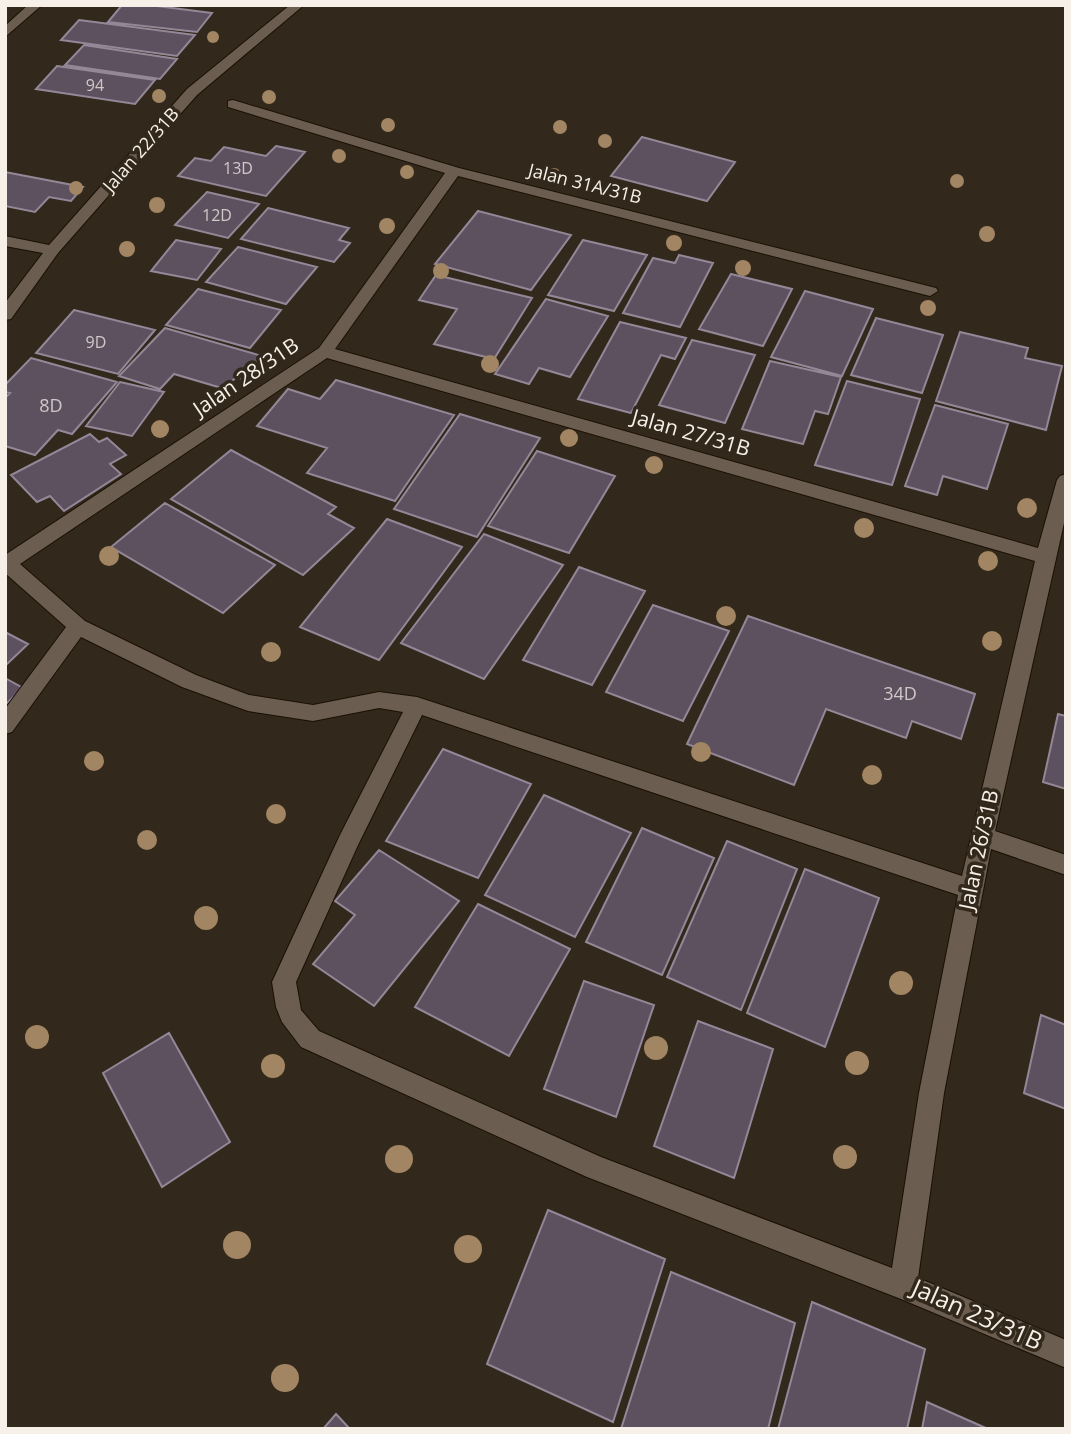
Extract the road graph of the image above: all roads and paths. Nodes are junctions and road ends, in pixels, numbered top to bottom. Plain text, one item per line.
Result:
1 (36, 5) edge
2 (298, 5) edge
3 (5, 33) edge
4 (233, 104) dead end
5 (454, 171) junction
6 (5, 241) edge
7 (53, 250) junction
8 (930, 291) dead end
9 (5, 315) edge
10 (326, 352) junction
11 (1066, 480) edge
12 (1044, 557) junction
13 (6, 562) edge
14 (78, 626) junction
15 (417, 705) junction
16 (5, 726) edge
17 (982, 836) junction
18 (1066, 865) edge
19 (970, 889) junction
20 (911, 1224) joint
21 (903, 1286) junction
22 (1066, 1354) edge

1 - 3 street
2 - 7 street, Jalan 22/31B
4 - 5 street, Jalan 31A/31B
5 - 8 street, Jalan 31A/31B
5 - 10 street, Jalan 28/31B
6 - 7 street
7 - 9 street, Jalan 22/31B
10 - 12 street, Jalan 27/31B
10 - 13 street, Jalan 28/31B
11 - 12 street, Jalan 26/31B
12 - 17 street, Jalan 26/31B
13 - 14 street
14 - 15 street
14 - 16 street
15 - 19 street
15 - 21 street
17 - 18 street
17 - 19 street, Jalan 26/31B
19 - 20 street, Jalan 26/31B
20 - 21 street, Jalan 23/31B
21 - 22 street, Jalan 23/31B

